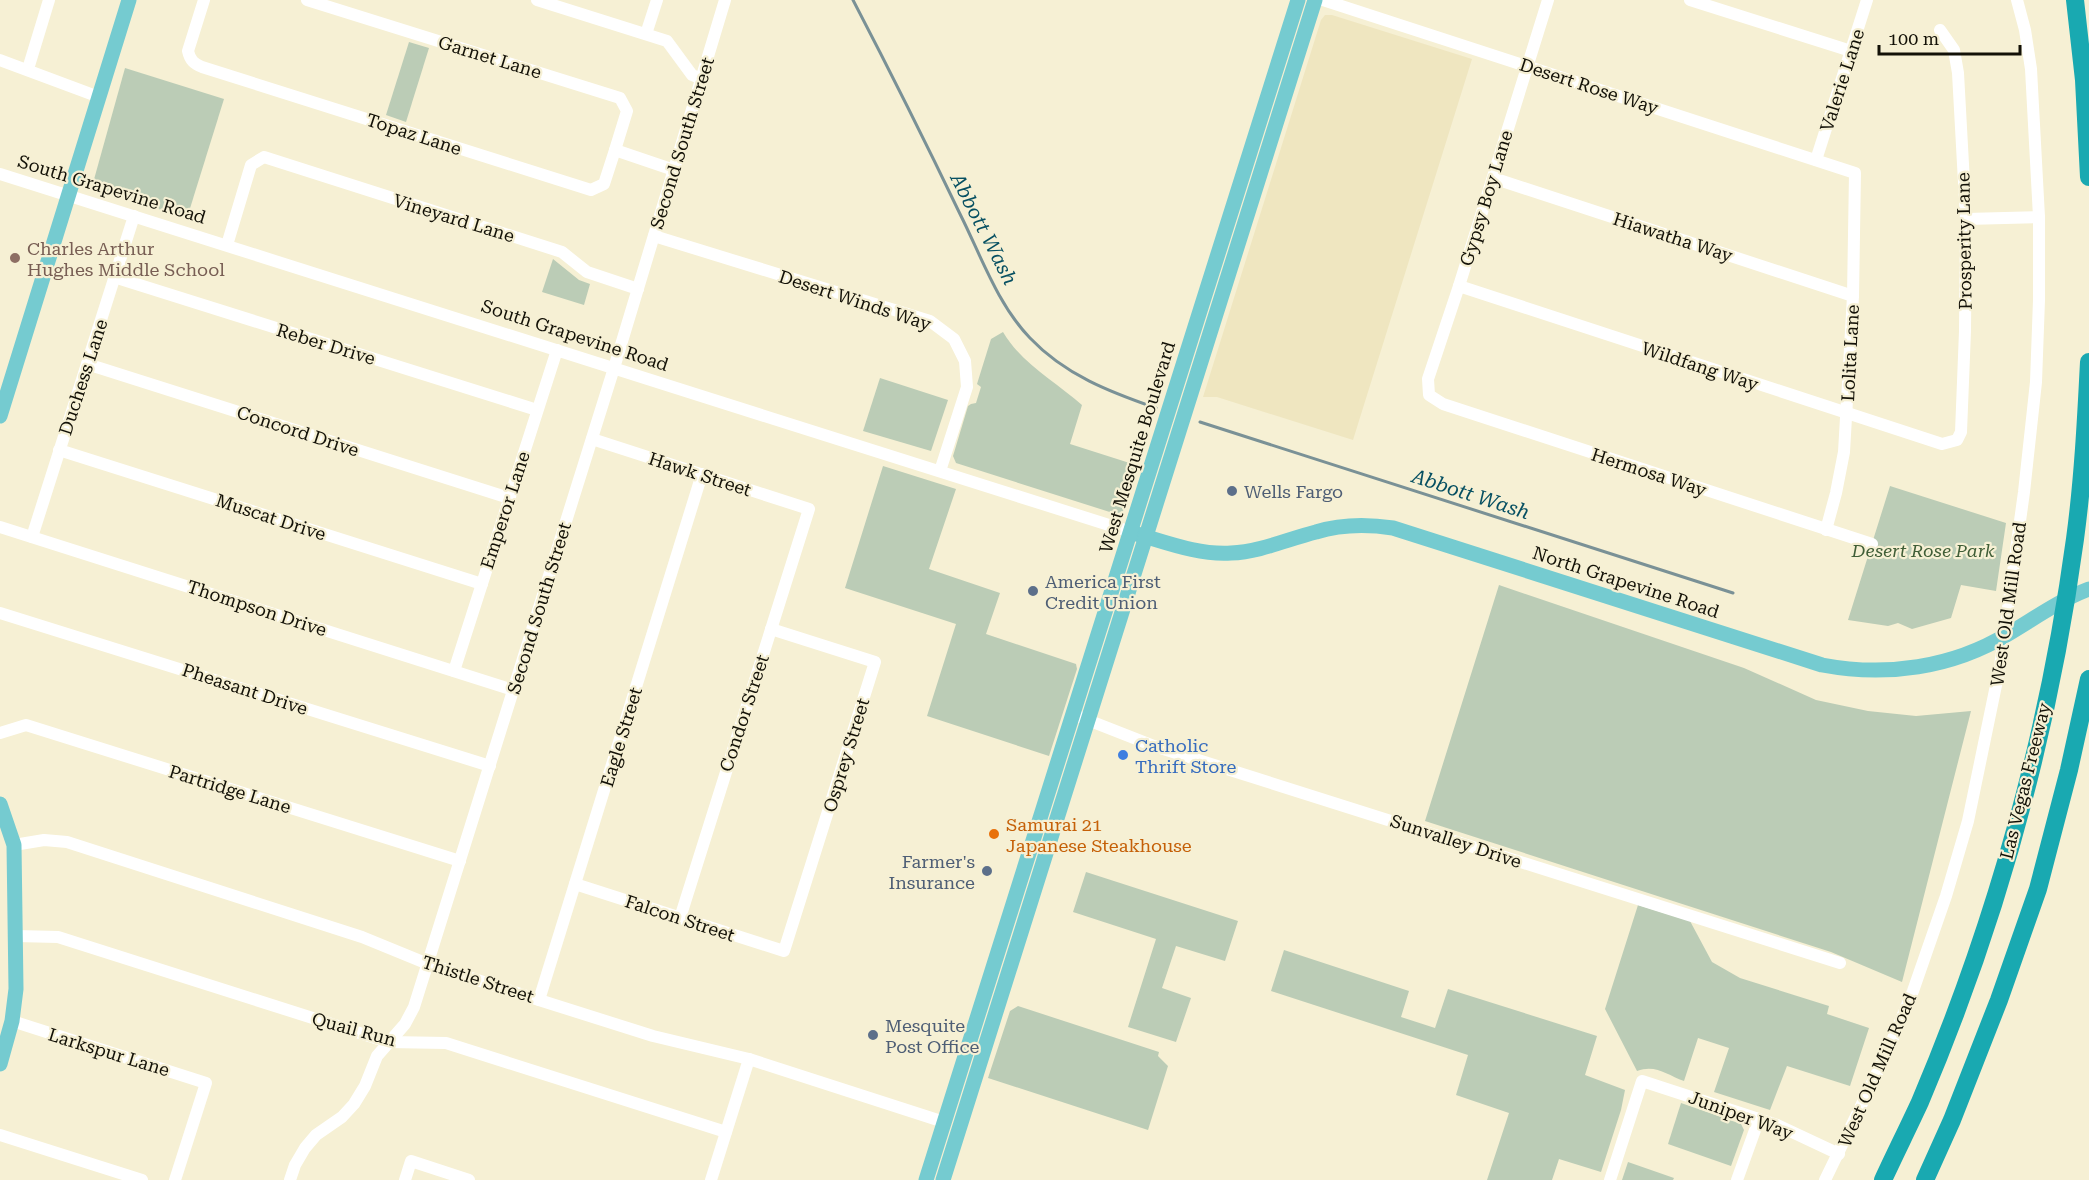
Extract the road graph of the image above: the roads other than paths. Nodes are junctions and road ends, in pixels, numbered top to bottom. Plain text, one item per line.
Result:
1 (49, 0) edge
2 (129, 0) edge
3 (204, 0) edge
4 (307, 0) edge
5 (537, 0) edge
6 (657, 0) edge
7 (725, 0) edge
8 (1298, 0) edge
9 (1315, 0) edge
10 (1323, 0) edge
11 (1548, 0) edge
12 (1690, 0) edge
13 (1867, 0) edge
14 (2016, 0) edge
15 (2075, 0) edge
16 (1940, 30) dead end
17 (646, 34) junction
18 (1851, 51) junction
19 (0, 60) edge
20 (1526, 66) junction
21 (28, 69) junction
22 (702, 79) junction
23 (99, 97) junction
24 (615, 150) junction
25 (1816, 160) junction
26 (674, 170) junction
27 (1855, 173) joint
28 (0, 174) edge
29 (2089, 177) edge
30 (1493, 178) junction
31 (69, 195) junction
32 (134, 216) junction
33 (2039, 217) junction
34 (1966, 219) junction
35 (654, 236) junction
36 (227, 245) junction
37 (1217, 256) junction
38 (1232, 261) junction
39 (114, 277) junction
40 (1459, 286) junction
41 (638, 289) junction
42 (1853, 296) junction
43 (557, 350) junction
44 (2089, 362) edge
45 (87, 364) junction
46 (614, 368) junction
47 (1429, 395) joint
48 (537, 410) junction
49 (1847, 414) junction
50 (0, 416) edge
51 (592, 439) junction
52 (1942, 444) joint
53 (59, 450) junction
54 (940, 471) junction
55 (702, 474) junction
56 (509, 498) junction
57 (809, 508) joint
58 (0, 527) edge
59 (1826, 530) junction
60 (1139, 534) junction
61 (32, 537) junction
62 (1872, 544) dead end
63 (482, 584) junction
64 (2089, 589) edge
65 (0, 613) edge
66 (771, 629) junction
67 (454, 671) junction
68 (2089, 679) edge
69 (513, 690) junction
70 (1073, 715) junction
71 (1089, 720) junction
72 (0, 733) edge
73 (489, 766) junction
74 (0, 804) edge
75 (1053, 806) junction
76 (14, 844) junction
77 (460, 861) junction
78 (575, 884) junction
79 (680, 918) junction
80 (16, 936) junction
81 (784, 951) joint
82 (1840, 963) dead end
83 (428, 964) junction
84 (539, 1000) junction
85 (12, 1021) junction
86 (388, 1042) junction
87 (749, 1059) junction
88 (0, 1064) edge
89 (1759, 1119) junction
90 (944, 1122) junction
91 (960, 1127) junction
92 (726, 1132) junction
93 (0, 1135) edge
94 (1839, 1154) junction
95 (142, 1180) edge
96 (175, 1180) edge
97 (290, 1180) edge
98 (405, 1180) edge
99 (469, 1180) edge
100 (711, 1180) edge
101 (926, 1180) edge
102 (943, 1180) edge
103 (1610, 1180) edge
104 (1737, 1180) edge
105 (1825, 1180) edge
106 (1883, 1180) edge
107 (1925, 1180) edge

1 - 21 street
2 - 23 main road
3 - 24 street, Topaz Lane
4 - 24 street, Garnet Lane
5 - 17 street
6 - 17 street
7 - 22 street, Second South Street
8 - 37 main road, West Mesquite Boulevard
9 - 38 main road, West Mesquite Boulevard
10 - 20 street, Desert Rose Way
11 - 20 street, Gypsy Boy Lane
12 - 18 street
13 - 18 street, Valerie Lane
14 - 33 street, West Old Mill Road
15 - 29 highway
16 - 34 street, Prosperity Lane
17 - 22 street
18 - 25 street, Valerie Lane
19 - 21 street
20 - 25 street, Desert Rose Way
20 - 30 street, Gypsy Boy Lane
21 - 23 street
22 - 26 street, Second South Street
23 - 31 main road
24 - 26 street
25 - 27 street, Desert Rose Way
26 - 35 street, Second South Street
27 - 42 street, Lolita Lane
28 - 31 street, South Grapevine Road
30 - 40 street, Gypsy Boy Lane
30 - 42 street, Hiawatha Way
31 - 32 street, South Grapevine Road
31 - 50 main road
32 - 36 street, South Grapevine Road
32 - 39 street, Duchess Lane
33 - 34 street
33 - 94 street, West Old Mill Road
34 - 52 street, Prosperity Lane
35 - 41 street, Second South Street
35 - 54 street, Desert Winds Way
36 - 41 street, Vineyard Lane
36 - 43 street, South Grapevine Road
37 - 38 main road
37 - 60 main road, West Mesquite Boulevard
38 - 60 main road, West Mesquite Boulevard
39 - 45 street, Duchess Lane
39 - 48 street, Reber Drive
40 - 47 street, Gypsy Boy Lane
40 - 49 street, Wildfang Way
41 - 46 street, Second South Street
42 - 49 street, Lolita Lane
43 - 46 street, South Grapevine Road
43 - 48 street, Emperor Lane
44 - 106 highway, Las Vegas Freeway
45 - 53 street, Duchess Lane
45 - 56 street, Concord Drive
46 - 51 street, Second South Street
46 - 54 street, South Grapevine Road
47 - 59 street, Hermosa Way
48 - 56 street, Emperor Lane
49 - 52 street, Wildfang Way
49 - 59 street, Lolita Lane
51 - 55 street, Hawk Street
51 - 69 street, Second South Street
53 - 61 street, Duchess Lane
53 - 63 street, Muscat Drive
54 - 60 street, South Grapevine Road
55 - 57 street, Hawk Street
55 - 78 street, Eagle Street
56 - 63 street, Emperor Lane
57 - 66 street, Condor Street
58 - 61 street, Thompson Drive
59 - 62 street, Hermosa Way
60 - 64 main road, North Grapevine Road
60 - 70 main road, West Mesquite Boulevard
60 - 71 main road, West Mesquite Boulevard
61 - 67 street, Thompson Drive
63 - 67 street, Emperor Lane
65 - 73 street, Pheasant Drive
66 - 79 street, Condor Street
66 - 81 street, Osprey Street
67 - 69 street, Thompson Drive
68 - 107 highway
69 - 73 street, Second South Street
70 - 71 street, Sunvalley Drive
70 - 75 main road, West Mesquite Boulevard
71 - 75 main road, West Mesquite Boulevard
71 - 82 street, Sunvalley Drive
72 - 77 street, Partridge Lane
73 - 77 street, Second South Street
74 - 76 main road
75 - 90 main road, West Mesquite Boulevard
75 - 91 main road, West Mesquite Boulevard
76 - 80 main road
76 - 83 street, Thistle Street
77 - 83 street, Second South Street
78 - 79 street, Falcon Street
78 - 84 street, Eagle Street
79 - 81 street, Falcon Street
80 - 85 main road
80 - 86 street, Quail Run
83 - 84 street, Thistle Street
83 - 86 street, Second South Street
84 - 87 street, Thistle Street
85 - 88 main road
85 - 96 street, Larkspur Lane
86 - 92 street, Quail Run
86 - 97 street, Second South Street
87 - 90 street, Thistle Street
87 - 92 street
89 - 94 street, Juniper Way
89 - 103 street, Juniper Way
89 - 104 street
90 - 91 main road
90 - 101 main road, West Mesquite Boulevard
91 - 102 main road, West Mesquite Boulevard
92 - 100 street
93 - 95 street
94 - 105 street, West Old Mill Road
98 - 99 street

